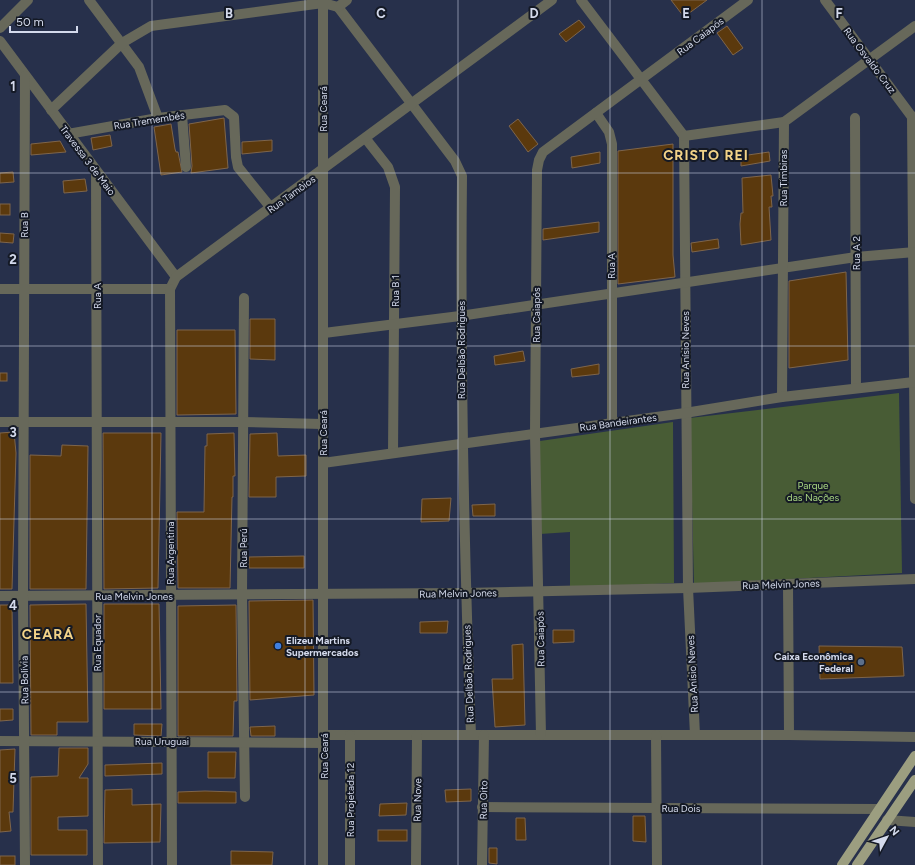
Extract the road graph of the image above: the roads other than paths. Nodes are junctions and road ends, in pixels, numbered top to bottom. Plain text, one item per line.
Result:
1 (28, 0) edge
2 (89, 0) edge
3 (347, 0) edge
4 (552, 0) edge
5 (581, 0) edge
6 (748, 0) edge
7 (825, 0) edge
8 (323, 1) edge
9 (338, 7) junction
10 (915, 26) edge
11 (0, 28) edge
12 (0, 42) edge
13 (122, 44) junction
14 (870, 59) junction
15 (25, 76) junction
16 (642, 80) junction
17 (410, 104) junction
18 (51, 110) junction
19 (596, 113) junction
20 (182, 115) junction
21 (158, 118) junction
22 (855, 118) dead end
23 (913, 119) edge
24 (784, 122) junction
25 (68, 134) junction
26 (684, 136) junction
27 (366, 138) junction
28 (186, 167) dead end
29 (323, 170) junction
30 (96, 172) junction
31 (914, 174) edge
32 (271, 208) junction
33 (914, 252) edge
34 (856, 257) junction
35 (783, 268) junction
36 (176, 277) junction
37 (686, 283) junction
38 (97, 288) junction
39 (0, 289) edge
40 (24, 289) junction
41 (170, 289) junction
42 (611, 293) junction
43 (244, 298) dead end
44 (536, 305) junction
45 (460, 316) junction
46 (395, 324) junction
47 (324, 333) junction
48 (914, 382) junction
49 (856, 388) junction
50 (782, 397) junction
51 (685, 413) junction
52 (97, 421) junction
53 (0, 422) edge
54 (25, 422) junction
55 (169, 422) junction
56 (243, 422) junction
57 (612, 423) junction
58 (322, 424) junction
59 (535, 434) junction
60 (461, 444) junction
61 (393, 453) junction
62 (323, 463) junction
63 (915, 466) edge
64 (915, 499) edge
65 (915, 579) edge
66 (788, 584) junction
67 (688, 588) junction
68 (539, 592) junction
69 (465, 593) junction
70 (322, 594) junction
71 (242, 595) junction
72 (0, 596) edge
73 (23, 596) junction
74 (97, 596) junction
75 (170, 597) junction
76 (350, 735) junction
77 (417, 735) junction
78 (471, 735) junction
79 (484, 735) junction
80 (541, 735) junction
81 (656, 735) junction
82 (695, 735) junction
83 (789, 735) junction
84 (915, 737) edge
85 (324, 739) junction
86 (25, 740) junction
87 (0, 741) edge
88 (97, 741) junction
89 (171, 741) junction
90 (244, 742) junction
91 (915, 756) edge
92 (915, 780) edge
93 (245, 797) dead end
94 (482, 806) junction
95 (658, 808) junction
96 (879, 809) junction
97 (887, 820) junction
98 (915, 822) edge
99 (25, 865) edge
100 (98, 865) edge
101 (172, 865) edge
102 (323, 865) edge
103 (350, 865) edge
104 (416, 865) edge
105 (482, 865) edge
106 (657, 865) edge
107 (842, 865) edge
108 (857, 865) edge

1 - 11 street
2 - 13 street
3 - 9 street
4 - 17 street, Rua Tamôios
5 - 16 street
6 - 16 street, Rua Caiapós
7 - 14 street, Rua Osvaldo Cruz
8 - 9 street
8 - 13 street
8 - 29 street, Rua Ceará
9 - 17 street, Rua Delbão Rodrigues
10 - 14 street
12 - 15 street, Travessa 3 de Maio
13 - 18 street
13 - 21 street
14 - 23 street, Rua Osvaldo Cruz
14 - 24 street
15 - 18 street, Travessa 3 de Maio
15 - 40 street, Rua B
16 - 19 street, Rua Caiapós
16 - 26 street
17 - 27 street, Rua Tamôios
17 - 45 street, Rua Delbão Rodrigues
18 - 25 street, Travessa 3 de Maio
19 - 42 street, Rua A
19 - 44 street, Rua Caiapós
20 - 21 street, Rua Tremembés
20 - 28 street
20 - 32 street, Rua Tremembés
21 - 25 street, Rua Tremembés
22 - 34 street, Rua A 2
23 - 31 street
24 - 26 street
24 - 35 street, Rua Timbiras
25 - 30 street, Travessa 3 de Maio
26 - 37 street, Rua Anísio Neves
27 - 29 street, Rua Tamôios
27 - 46 street, Rua B 1
29 - 32 street, Rua Tamôios
29 - 47 street, Rua Ceará
30 - 36 street, Travessa 3 de Maio
30 - 38 street, Rua A
31 - 33 street
32 - 36 street, Rua Tamôios
33 - 34 street
33 - 48 street
34 - 35 street
34 - 49 street, Rua A 2
35 - 37 street
35 - 50 street, Rua Timbiras
36 - 41 street, Rua Tamôios
37 - 42 street
37 - 51 street, Rua Anísio Neves
38 - 40 street
38 - 41 street
38 - 52 street, Rua A
39 - 40 street
40 - 54 street, Rua B
41 - 55 street, Rua Argentina
42 - 44 street
42 - 57 street, Rua A
43 - 56 street, Rua Perú
44 - 45 street
44 - 59 street, Rua Caiapós
45 - 46 street
45 - 60 street, Rua Delbão Rodrigues
46 - 47 street
46 - 61 street, Rua B 1
47 - 58 street, Rua Ceará
48 - 49 street, Rua Bandeirantes
48 - 63 street
49 - 50 street, Rua Bandeirantes
50 - 51 street, Rua Bandeirantes
51 - 57 street, Rua Bandeirantes
51 - 67 street, Rua Anísio Neves
52 - 54 street
52 - 55 street
52 - 74 street, Rua Equador
53 - 54 street
54 - 73 street, Rua Bolívia
55 - 56 street
55 - 75 street, Rua Argentina
56 - 58 street
56 - 71 street, Rua Perú
57 - 59 street, Rua Bandeirantes
58 - 62 street, Rua Ceará
59 - 60 street, Rua Bandeirantes
59 - 68 street, Rua Caiapós
60 - 61 street, Rua Bandeirantes
60 - 69 street, Rua Delbão Rodrigues
61 - 62 street, Rua Bandeirantes
62 - 70 street, Rua Ceará
63 - 64 street
65 - 66 street, Rua Melvin Jones
66 - 67 street, Rua Melvin Jones
66 - 83 street
67 - 68 street, Rua Melvin Jones
67 - 82 street, Rua Anísio Neves
68 - 69 street, Rua Melvin Jones
68 - 80 street, Rua Caiapós
69 - 70 street, Rua Melvin Jones
69 - 78 street, Rua Delbão Rodrigues
70 - 71 street, Rua Melvin Jones
70 - 85 street, Rua Ceará
71 - 75 street, Rua Melvin Jones
71 - 90 street, Rua Perú
72 - 73 street, Rua Melvin Jones
73 - 74 street, Rua Melvin Jones
73 - 86 street, Rua Bolívia
74 - 75 street, Rua Melvin Jones
74 - 88 street, Rua Equador
75 - 89 street, Rua Argentina
76 - 77 street, Rua Uruguai
76 - 85 street, Rua Uruguai
76 - 103 street, Rua Projetada 12
77 - 78 street, Rua Uruguai
77 - 104 street, Rua Nove
78 - 79 street, Rua Uruguai
79 - 80 street, Rua Uruguai
79 - 94 street, Rua Oito
80 - 81 street, Rua Uruguai
81 - 82 street, Rua Uruguai
81 - 95 street
82 - 83 street, Rua Uruguai
83 - 84 street, Rua Uruguai
85 - 90 street, Rua Uruguai
85 - 102 street, Rua Ceará
86 - 87 street, Rua Uruguai
86 - 88 street, Rua Uruguai
86 - 99 street, Rua Bolívia
88 - 89 street, Rua Uruguai
88 - 100 street, Rua Equador
89 - 90 street, Rua Uruguai
89 - 101 street, Rua Argentina
90 - 93 street, Rua Perú
91 - 96 main road
92 - 97 main road
94 - 95 street, Rua Dois
94 - 105 street, Rua Oito
95 - 96 street, Rua Dois
95 - 106 street
96 - 107 main road
97 - 98 street
97 - 108 main road

